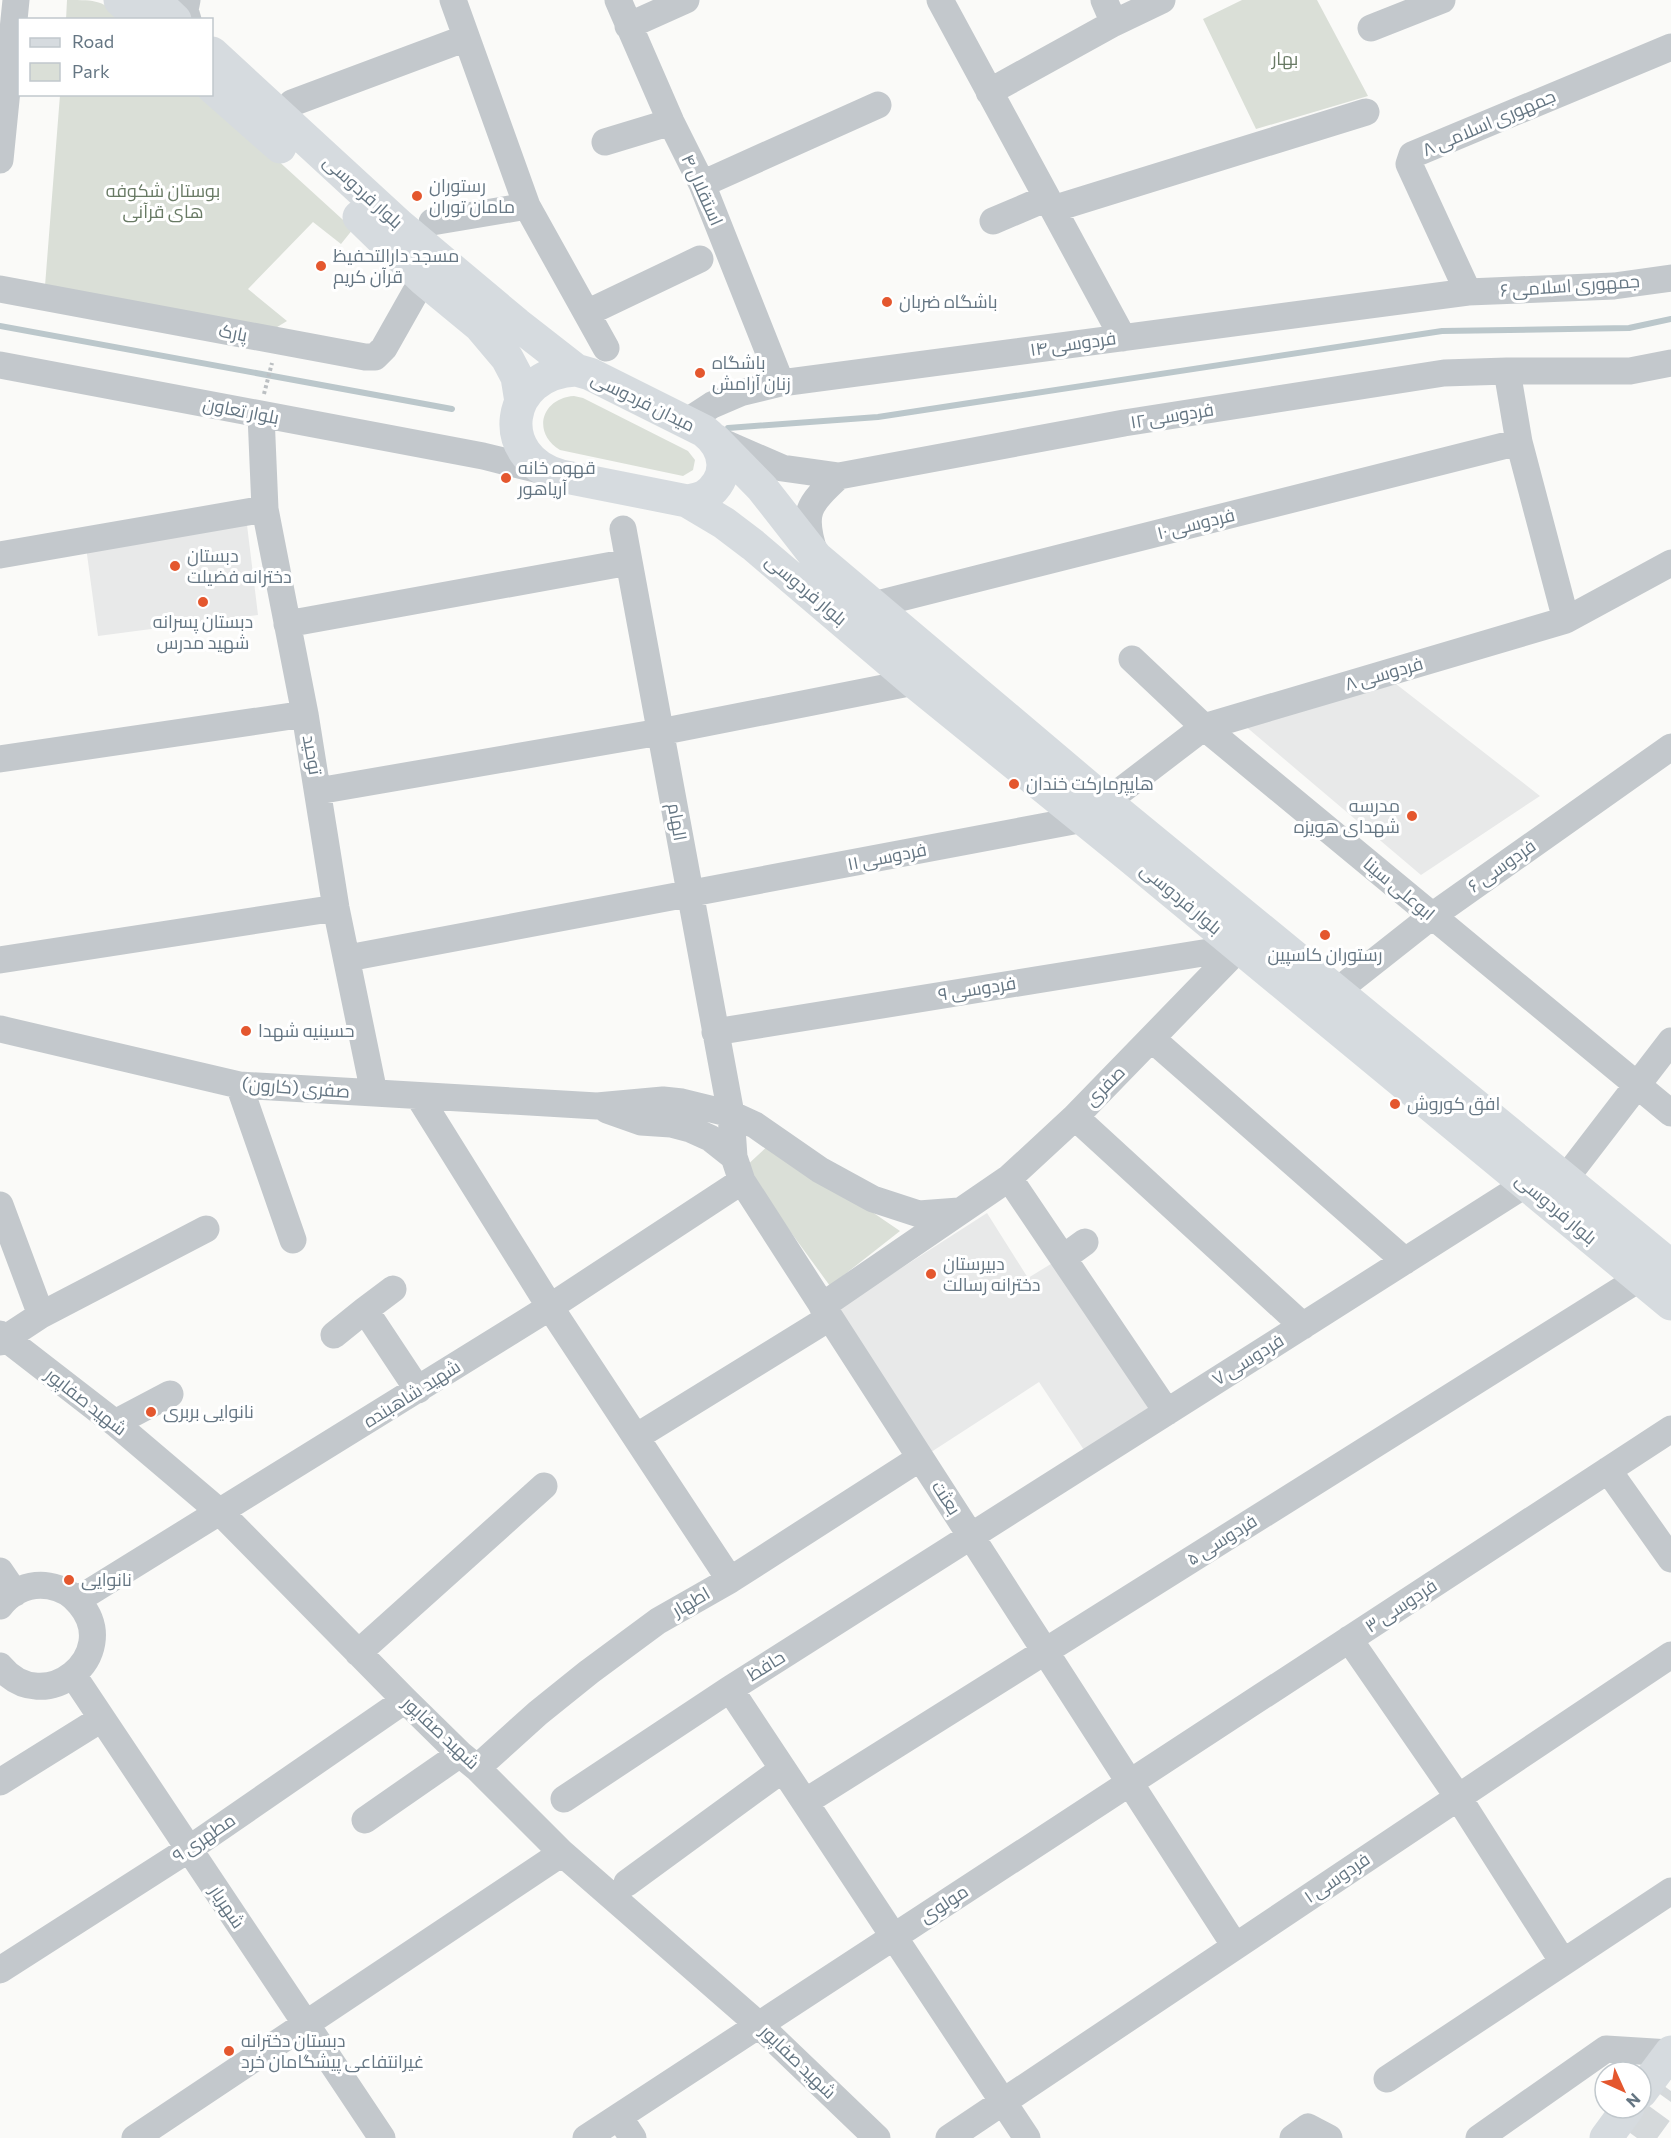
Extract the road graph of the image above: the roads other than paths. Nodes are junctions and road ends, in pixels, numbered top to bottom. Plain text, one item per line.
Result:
1 (16, 0) edge
2 (120, 0) edge
3 (154, 0) edge
4 (187, 0) edge
5 (453, 0) edge
6 (618, 0) edge
7 (686, 0) edge
8 (940, 0) edge
9 (1162, 0) edge
10 (1442, 0) edge
11 (1109, 11) edge
12 (140, 18) edge
13 (173, 18) edge
14 (187, 18) edge
15 (628, 26) junction
16 (1371, 28) dead end
17 (466, 38) junction
18 (1671, 47) edge
19 (213, 54) edge
20 (213, 88) edge
21 (989, 92) junction
22 (292, 103) dead end
23 (878, 105) dead end
24 (1366, 112) dead end
25 (671, 122) junction
26 (605, 142) dead end
27 (0, 160) edge
28 (702, 184) junction
29 (1050, 203) junction
30 (527, 206) junction
31 (993, 221) dead end
32 (432, 222) dead end
33 (700, 259) dead end
34 (1671, 278) edge
35 (423, 279) junction
36 (0, 289) edge
37 (1468, 292) junction
38 (587, 312) junction
39 (1124, 338) junction
40 (606, 348) dead end
41 (1671, 363) edge
42 (0, 365) edge
43 (576, 370) junction
44 (1507, 370) junction
45 (781, 383) junction
46 (262, 406) junction
47 (519, 410) junction
48 (686, 422) junction
49 (715, 440) junction
50 (1519, 442) junction
51 (483, 456) junction
52 (547, 472) junction
53 (839, 476) junction
54 (687, 501) junction
55 (265, 509) junction
56 (623, 529) dead end
57 (0, 555) edge
58 (816, 557) junction
59 (629, 562) junction
60 (1671, 562) edge
61 (873, 605) junction
62 (1566, 620) junction
63 (287, 624) junction
64 (1132, 659) dead end
65 (914, 682) junction
66 (305, 714) junction
67 (1204, 727) junction
68 (660, 732) junction
69 (1671, 747) edge
70 (0, 759) edge
71 (318, 791) junction
72 (1095, 810) junction
73 (690, 894) junction
74 (336, 908) junction
75 (1431, 916) junction
76 (1240, 947) junction
77 (348, 958) junction
78 (0, 960) edge
79 (1337, 991) junction
80 (0, 1029) edge
81 (715, 1032) junction
82 (1152, 1039) junction
83 (1671, 1041) edge
84 (1638, 1084) junction
85 (239, 1085) junction
86 (374, 1093) junction
87 (419, 1097) junction
88 (597, 1106) junction
89 (1671, 1113) edge
90 (731, 1114) junction
91 (1075, 1117) junction
92 (738, 1169) junction
93 (1009, 1178) junction
94 (1565, 1179) junction
95 (1526, 1184) junction
96 (0, 1205) edge
97 (907, 1210) junction
98 (959, 1211) junction
99 (206, 1229) dead end
100 (292, 1240) dead end
101 (1085, 1242) dead end
102 (910, 1245) junction
103 (1063, 1258) junction
104 (1406, 1261) junction
105 (1671, 1266) edge
106 (1640, 1278) junction
107 (393, 1289) dead end
108 (1671, 1304) edge
109 (550, 1307) junction
110 (365, 1310) junction
111 (825, 1312) junction
112 (41, 1316) junction
113 (1303, 1326) junction
114 (334, 1335) dead end
115 (2, 1338) edge
116 (418, 1390) junction
117 (170, 1394) dead end
118 (1167, 1412) junction
119 (115, 1423) junction
120 (1671, 1429) edge
121 (636, 1437) junction
122 (920, 1458) junction
123 (1608, 1470) junction
124 (544, 1486) dead end
125 (221, 1513) junction
126 (970, 1536) junction
127 (1671, 1558) edge
128 (730, 1580) junction
129 (5, 1590) edge
130 (77, 1600) junction
131 (1349, 1639) junction
132 (1045, 1652) junction
133 (358, 1653) junction
134 (1671, 1655) edge
135 (0, 1666) edge
136 (73, 1675) junction
137 (730, 1689) junction
138 (405, 1700) junction
139 (101, 1719) junction
140 (469, 1761) junction
141 (783, 1769) junction
142 (0, 1782) edge
143 (1130, 1783) junction
144 (1458, 1797) junction
145 (564, 1799) dead end
146 (805, 1802) junction
147 (365, 1820) dead end
148 (189, 1849) junction
149 (562, 1853) junction
150 (627, 1883) dead end
151 (1671, 1891) edge
152 (894, 1937) junction
153 (1236, 1946) junction
154 (1563, 1962) junction
155 (0, 1970) edge
156 (306, 2024) junction
157 (759, 2025) junction
158 (1671, 2053) edge
159 (1653, 2076) edge
160 (1387, 2079) dead end
161 (1003, 2102) junction
162 (1619, 2120) edge
163 (626, 2127) edge
164 (135, 2138) edge
165 (382, 2138) edge
166 (586, 2138) edge
167 (878, 2138) edge
168 (949, 2138) edge
169 (1027, 2138) edge
170 (1293, 2138) edge
171 (1329, 2138) edge
172 (1479, 2138) edge
173 (1606, 2138) edge

1 - 27 street
2 - 12 main road
3 - 13 main road
4 - 14 street
5 - 17 street
6 - 15 street, استقلال ۴
7 - 15 street
8 - 21 street
9 - 11 street
10 - 16 street
11 - 21 street
15 - 25 street, استقلال ۴
17 - 22 street
17 - 30 street
18 - 37 street, جمهوری اسلامی ۸
19 - 43 main road, بلوار فردوسی
20 - 35 main road, بلوار فردوسی
21 - 29 street
23 - 28 street
24 - 29 street
25 - 26 street
25 - 28 street, استقلال ۴
28 - 45 street, استقلال ۴
29 - 31 street
29 - 39 street
30 - 32 street
30 - 38 street
33 - 38 street
34 - 37 street, جمهوری اسلامی ۶
35 - 36 street, پارک
35 - 47 main road, بلوار فردوسی
37 - 39 street, فردوسی ۱۴
38 - 40 street
39 - 45 street, فردوسی ۱۴
41 - 44 street, فردوسی ۱۲
42 - 46 street, بلوار تعاون
43 - 47 main road, میدان فردوسی
43 - 48 main road, میدان فردوسی
44 - 50 street
44 - 53 street, فردوسی ۱۲
45 - 48 street, فردوسی ۱۴
46 - 51 street, بلوار تعاون
46 - 55 street, توحید
47 - 51 street
47 - 52 main road
48 - 49 main road, میدان فردوسی
49 - 53 street
49 - 54 main road, میدان فردوسی
49 - 58 main road, بلوار فردوسی
50 - 61 street, فردوسی ۱۰
50 - 62 street
51 - 52 street, بلوار تعاون
52 - 54 main road
53 - 58 street
54 - 65 main road, بلوار فردوسی
55 - 57 street
55 - 63 street, توحید
56 - 59 street, الهام
58 - 61 main road, بلوار فردوسی
59 - 63 street
59 - 68 street, الهام
60 - 62 street, فردوسی ۸
61 - 72 main road, بلوار فردوسی
62 - 67 street, فردوسی ۸
63 - 66 street, توحید
64 - 67 street, ابوعلی سینا
65 - 68 street
65 - 72 main road, بلوار فردوسی
66 - 70 street
66 - 71 street, توحید
67 - 72 street, فردوسی ۸
67 - 75 street, ابوعلی سینا
68 - 71 street
68 - 73 street, الهام
69 - 75 street, فردوسی ۶
71 - 74 street, توحید
72 - 73 street, فردوسی ۱۱
72 - 76 main road, بلوار فردوسی
72 - 79 main road, بلوار فردوسی
73 - 77 street, فردوسی ۱۱
73 - 81 street, الهام
74 - 77 street, توحید
74 - 78 street
75 - 79 street, فردوسی ۶
75 - 84 street, ابوعلی سینا
76 - 81 street, فردوسی ۹
76 - 82 street, صفری
76 - 95 main road, بلوار فردوسی
77 - 86 street, توحید
79 - 94 main road, بلوار فردوسی
80 - 85 street, صفری (کارون)
81 - 90 street, الهام
82 - 91 street, صفری
82 - 104 street
83 - 84 street
84 - 89 street, ابوعلی سینا
84 - 94 street
85 - 86 street, صفری (کارون)
85 - 100 street
86 - 87 street, صفری (کارون)
87 - 88 street, صفری (کارون)
87 - 109 street
88 - 90 street
88 - 92 street
90 - 92 street, الهام
90 - 97 street
91 - 93 street, صفری
91 - 113 street
92 - 109 street, شهید شاهبنده
92 - 111 street, بعثت
93 - 98 street, صفری
93 - 103 street
94 - 105 main road, بلوار فردوسی
95 - 104 street, فردوسی ۷
95 - 106 main road, بلوار فردوسی
96 - 112 street
97 - 98 street
97 - 102 street
98 - 102 street, صفری
99 - 112 street
101 - 103 street
102 - 111 street, صفری
103 - 118 street
104 - 113 street, فردوسی ۷
106 - 108 main road, بلوار فردوسی
106 - 132 street, فردوسی ۵
107 - 110 street
109 - 116 street, شهید شاهبنده
109 - 121 street
110 - 114 street
110 - 116 street
111 - 121 street, صفری
111 - 122 street, بعثت
112 - 115 street
113 - 118 street, فردوسی ۷
115 - 119 street, شهید صفاپور
116 - 125 street, شهید شاهبنده
117 - 119 street
118 - 126 street, فردوسی ۷
119 - 125 street, شهید صفاپور
120 - 123 street, فردوسی ۳
121 - 128 street
122 - 126 street, بعثت
122 - 128 street, اطهار
123 - 127 street
123 - 131 street, فردوسی ۳
124 - 133 street
125 - 130 street, شهید شاهبنده
125 - 133 street, شهید صفاپور
126 - 132 street, بعثت
126 - 137 street, حافظ
128 - 140 street, اطهار
129 - 130 street
130 - 136 street
131 - 143 street, فردوسی ۳
131 - 144 street
132 - 143 street, بعثت
132 - 146 street, فردوسی ۵
133 - 138 street, شهید صفاپور
134 - 144 street, فردوسی ۱
135 - 136 street
136 - 139 street, شهریار
137 - 141 street
137 - 145 street, حافظ
138 - 140 street, شهید صفاپور
138 - 148 street, مطهری ۹
139 - 142 street
139 - 148 street, شهریار
140 - 147 street, اطهار
140 - 149 street, شهید صفاپور
141 - 146 street
141 - 150 street
143 - 152 street, مولوی
143 - 153 street, بعثت
144 - 153 street, فردوسی ۱
144 - 154 street
146 - 152 street
148 - 155 street, مطهری ۹
148 - 156 street, شهریار
149 - 156 street
149 - 157 street, شهید صفاپور
151 - 154 street
152 - 157 street, مولوی
152 - 161 street
153 - 161 street, فردوسی ۱
154 - 160 street
156 - 164 street
156 - 165 street, شهریار
157 - 163 street, مولوی
157 - 167 street, شهید صفاپور
158 - 159 main road
158 - 172 street
161 - 168 street, فردوسی ۱
161 - 169 street
162 - 173 main road
163 - 166 street, مولوی
170 - 171 street

